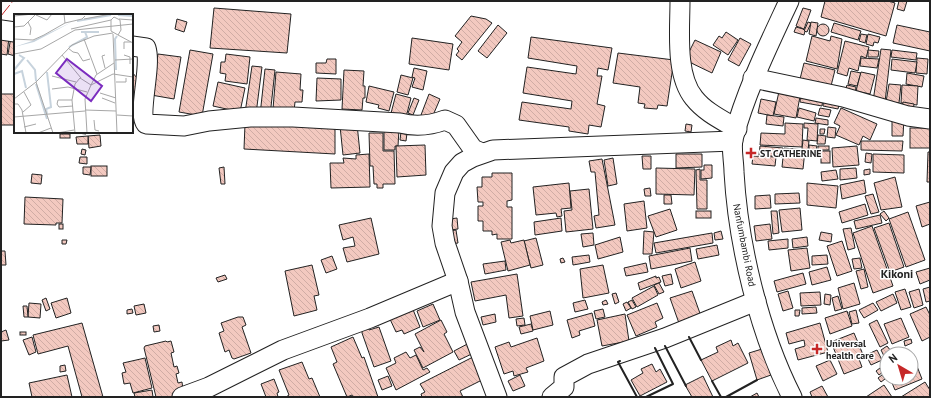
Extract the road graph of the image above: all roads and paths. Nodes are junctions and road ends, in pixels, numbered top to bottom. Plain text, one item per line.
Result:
1 (680, 1) edge
2 (789, 1) edge
3 (1, 30) edge
4 (14, 32) edge
5 (133, 46) edge
6 (753, 78) junction
7 (930, 119) edge
8 (735, 135) junction
9 (482, 153) junction
10 (458, 281) junction
11 (756, 301) junction
12 (182, 397) edge
13 (497, 397) edge
14 (552, 397) edge
15 (792, 397) edge

1 - 8 street
2 - 6 street, Nanfumbambi Road
3 - 4 street
5 - 9 street
6 - 7 street
6 - 8 street, Nanfumbambi Road
8 - 9 street
8 - 11 street, Nanfumbambi Road
9 - 10 street
10 - 12 street
10 - 13 street
11 - 14 street
11 - 15 street, Nanfumbambi Road

